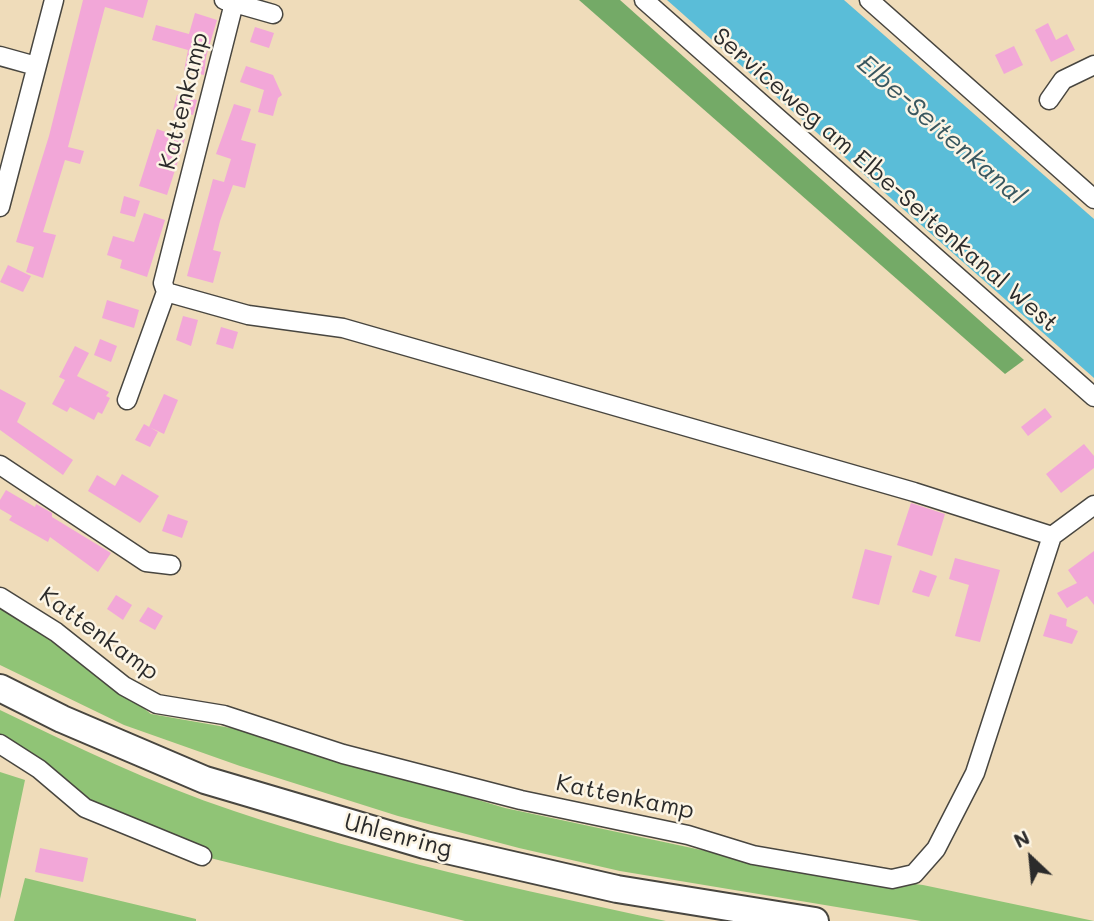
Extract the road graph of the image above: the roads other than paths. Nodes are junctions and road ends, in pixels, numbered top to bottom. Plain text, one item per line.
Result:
1 (54, 0) edge
2 (644, 0) edge
3 (869, 0) edge
4 (229, 1) edge
5 (273, 14) dead end
6 (0, 57) edge
7 (1094, 65) edge
8 (36, 66) junction
9 (1049, 100) dead end
10 (1094, 199) edge
11 (0, 207) edge
12 (166, 292) junction
13 (1094, 397) edge
14 (127, 400) dead end
15 (0, 465) edge
16 (1094, 505) edge
17 (1052, 536) junction
18 (171, 565) dead end
19 (0, 597) edge
20 (0, 688) edge
21 (0, 744) edge
22 (202, 856) dead end
23 (815, 921) edge

1 - 8 street
2 - 13 street, Serviceweg am Elbe-Seitenkanal West
3 - 10 street
4 - 5 street
4 - 12 street, Kattenkamp
6 - 8 street
7 - 9 street
8 - 11 street
12 - 14 street, Kattenkamp
12 - 17 street
15 - 18 street
16 - 17 street
17 - 19 street, Kattenkamp
20 - 23 highway, Uhlenring
21 - 22 street

